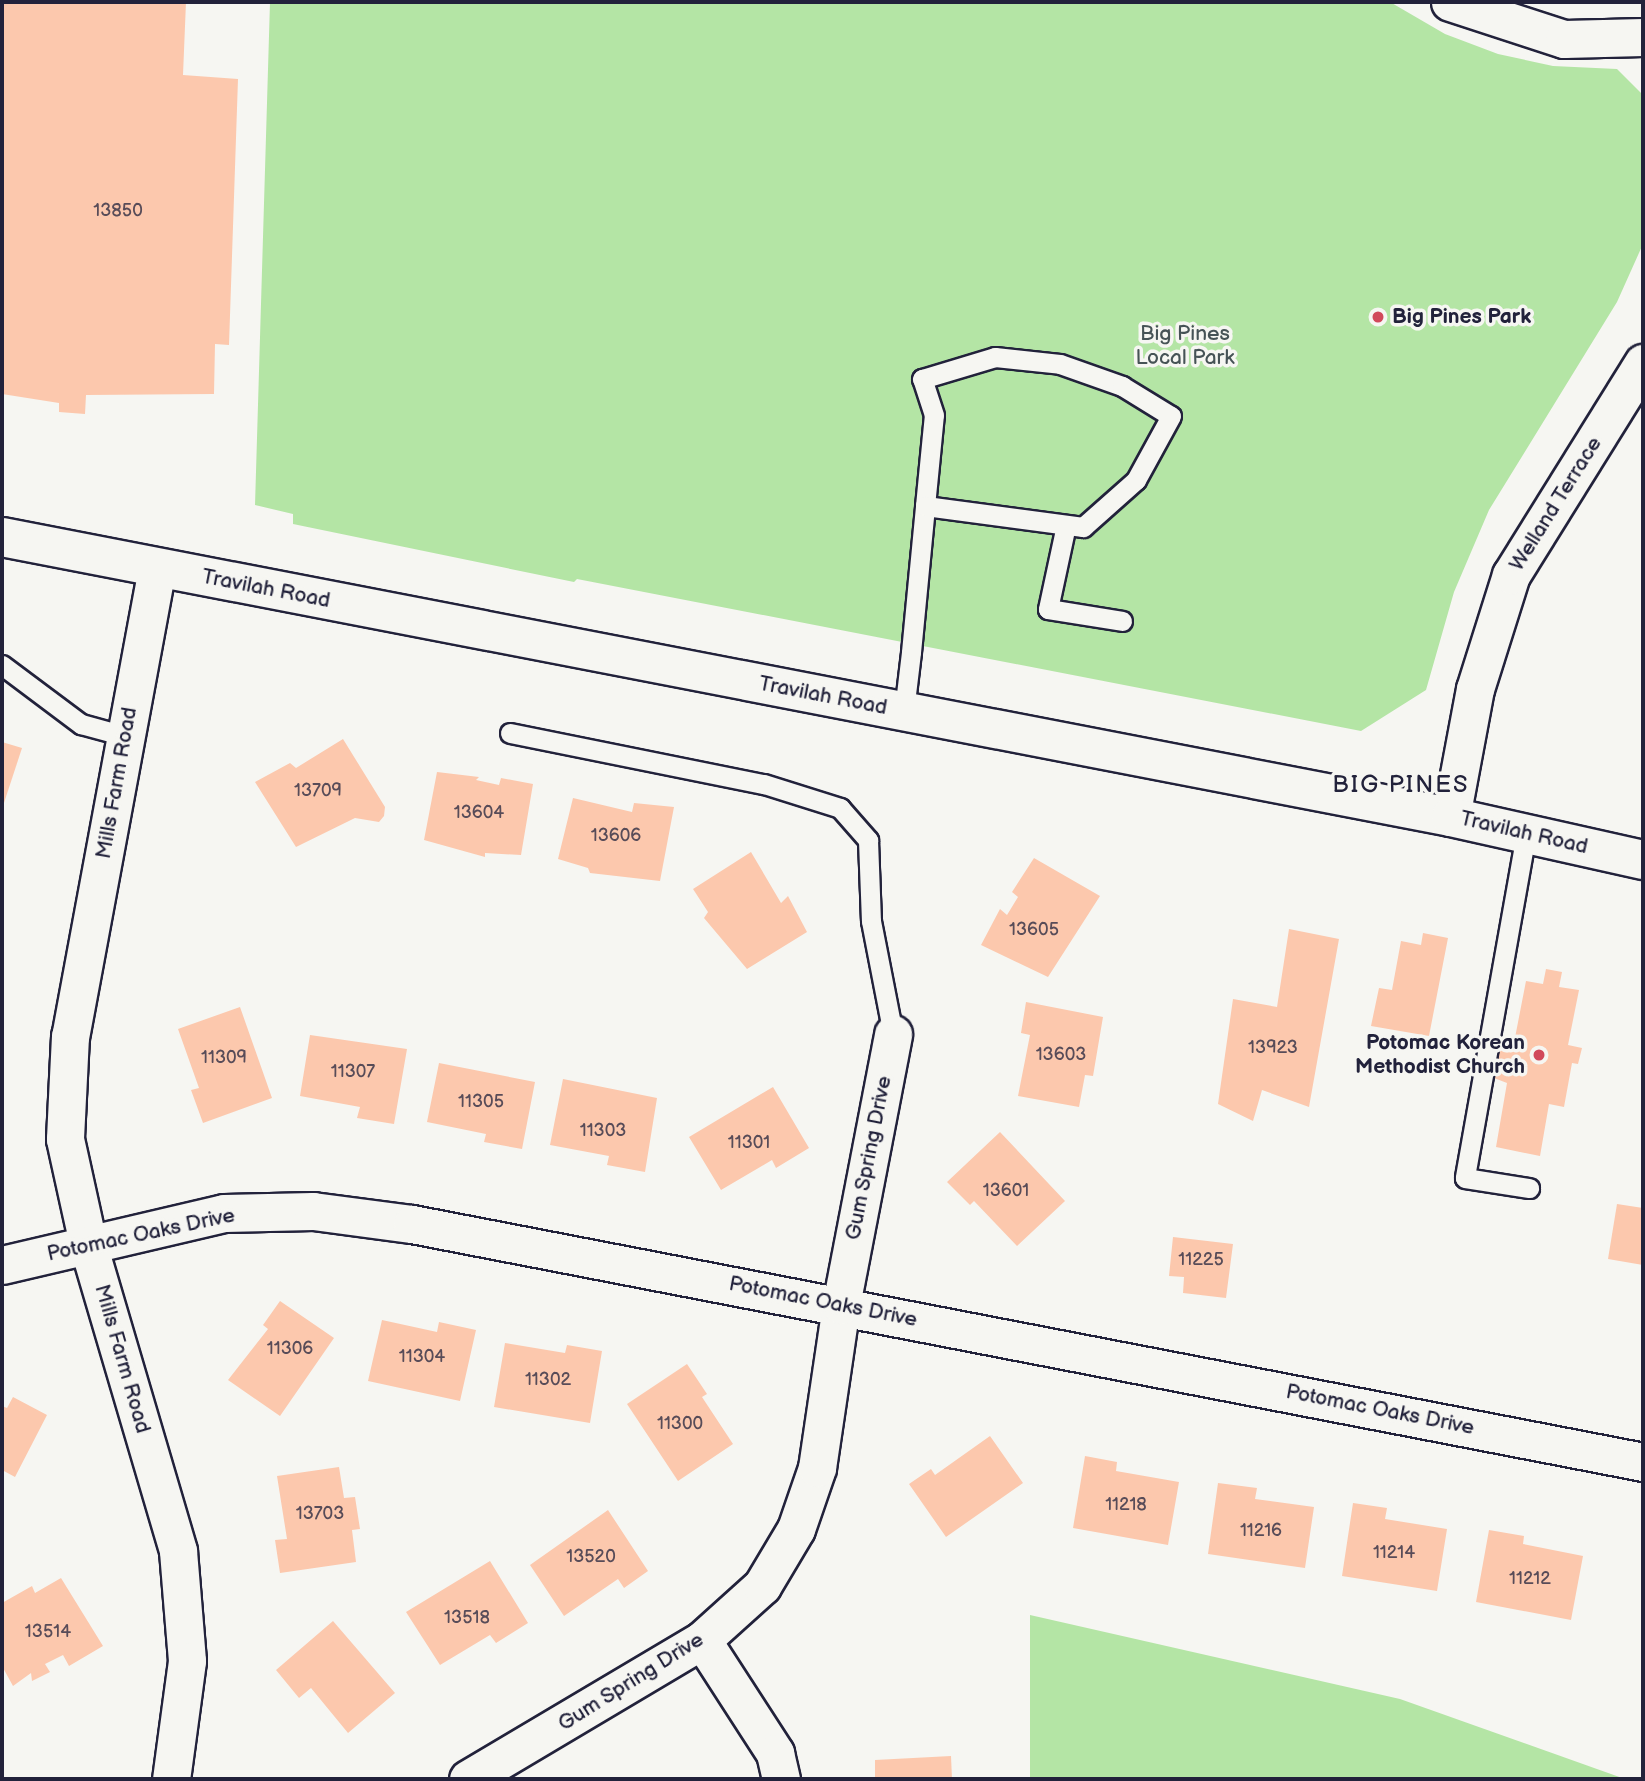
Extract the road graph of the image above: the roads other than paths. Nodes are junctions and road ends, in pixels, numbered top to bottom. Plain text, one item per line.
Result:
1 (1450, 2) edge
2 (1643, 37) edge
3 (1643, 363) edge
4 (925, 506) junction
5 (1066, 525) junction
6 (2, 537) edge
7 (158, 568) junction
8 (1122, 621) dead end
9 (2, 665) edge
10 (905, 711) junction
11 (510, 733) dead end
12 (125, 736) junction
13 (1451, 817) junction
14 (1526, 834) junction
15 (1643, 860) edge
16 (893, 1034) joint
17 (1529, 1188) dead end
18 (89, 1248) junction
19 (2, 1265) edge
20 (841, 1305) junction
21 (1643, 1462) edge
22 (702, 1640) junction
23 (171, 1779) edge
24 (468, 1779) edge
25 (781, 1779) edge

1 - 2 street
3 - 13 street, Welland Terrace
4 - 5 lane
4 - 5 lane
4 - 10 lane
5 - 8 lane
6 - 7 main road, Travilah Road
7 - 10 main road, Travilah Road
7 - 12 street, Mills Farm Road
9 - 12 lane
10 - 13 main road, Travilah Road
11 - 16 lane
12 - 18 street, Mills Farm Road
13 - 14 main road, Travilah Road
14 - 15 main road, Travilah Road
14 - 17 lane
16 - 20 street, Gum Spring Drive
18 - 19 street, Potomac Oaks Drive
18 - 20 street, Potomac Oaks Drive
18 - 23 street, Mills Farm Road
20 - 21 street, Potomac Oaks Drive
20 - 22 street, Gum Spring Drive
22 - 24 street, Gum Spring Drive
22 - 25 street

